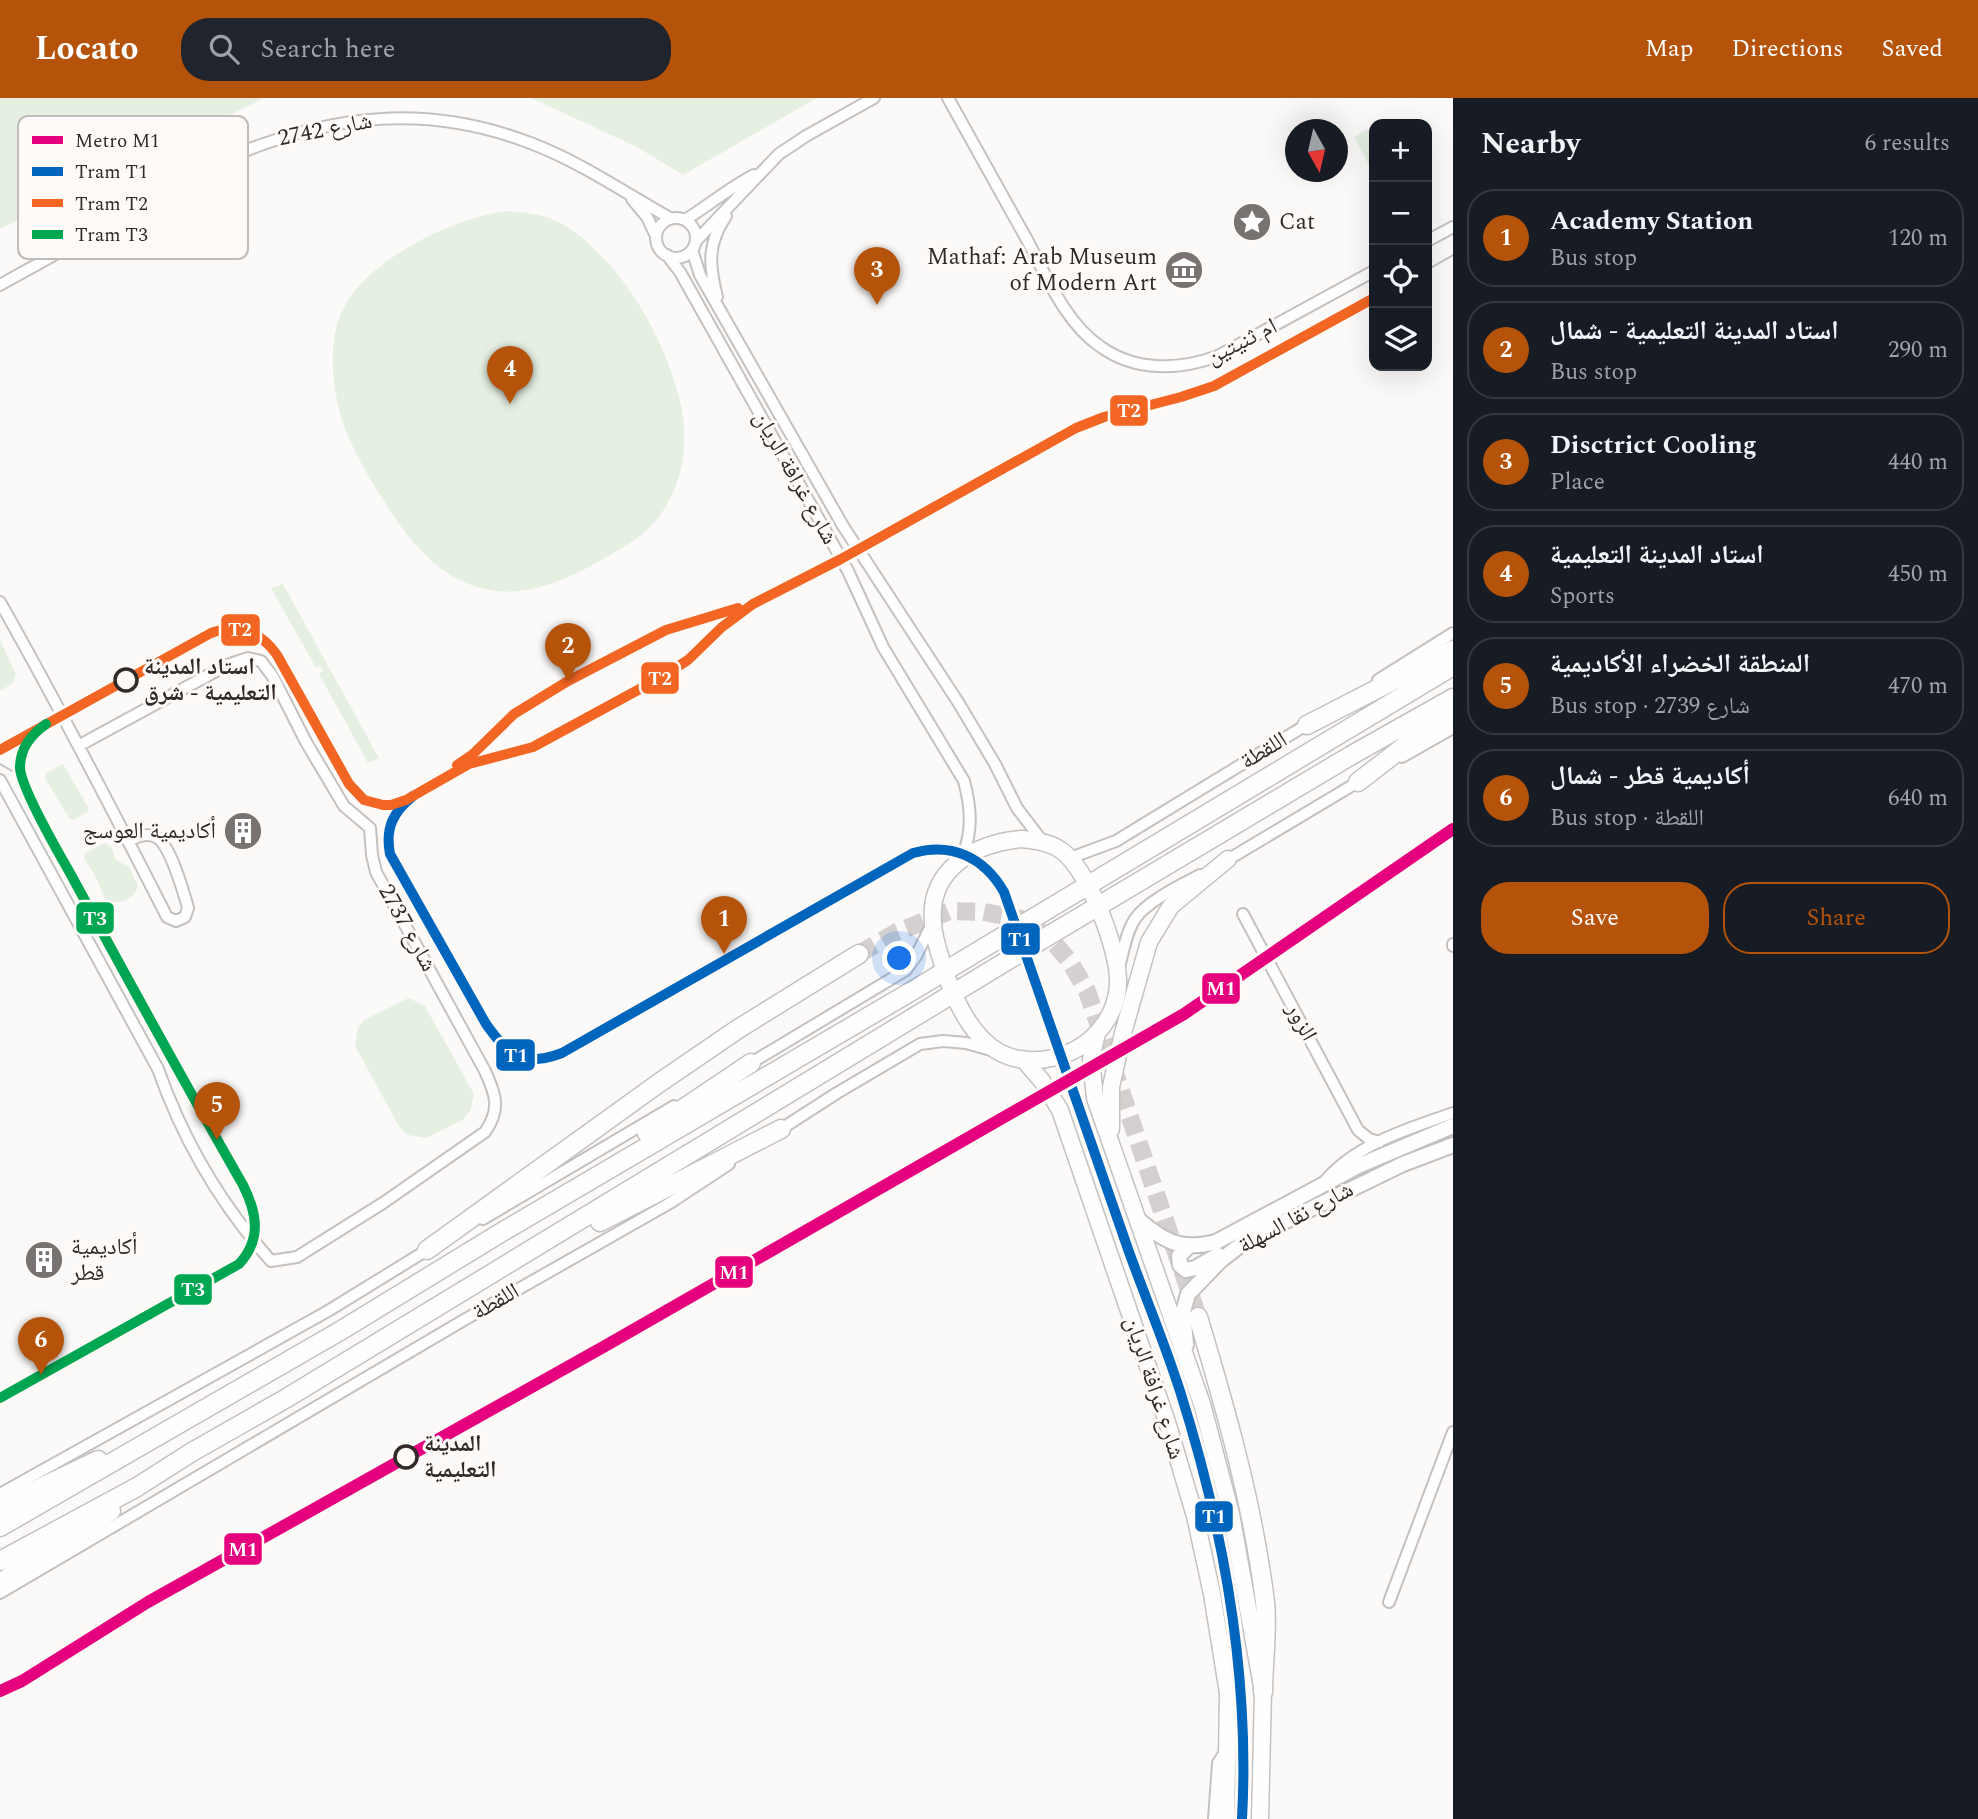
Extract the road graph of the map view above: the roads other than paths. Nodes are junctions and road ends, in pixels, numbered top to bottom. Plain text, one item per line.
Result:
1 (874, 98) edge
2 (948, 98) edge
3 (248, 149) edge
4 (760, 172) junction
5 (629, 194) junction
6 (739, 197) junction
7 (670, 218) junction
8 (685, 220) junction
9 (1453, 227) edge
10 (656, 236) junction
11 (1432, 239) edge
12 (694, 245) junction
13 (667, 255) junction
14 (47, 259) edge
15 (1369, 274) edge
16 (0, 285) edge
17 (719, 306) junction
18 (0, 602) edge
19 (1453, 633) edge
20 (1453, 650) edge
21 (1453, 666) edge
22 (1453, 698) edge
23 (1453, 713) edge
24 (1307, 725) junction
25 (1453, 728) edge
26 (80, 745) junction
27 (0, 780) edge
28 (1358, 782) junction
29 (128, 841) junction
30 (1043, 842) junction
31 (962, 857) junction
32 (1070, 858) junction
33 (1228, 859) junction
34 (1088, 884) junction
35 (1098, 907) junction
36 (1243, 914) dead end
37 (932, 922) junction
38 (859, 954) tunnel mouth
39 (945, 971) junction
40 (1118, 974) junction
41 (954, 994) junction
42 (1097, 1033) junction
43 (998, 1051) junction
44 (1023, 1059) junction
45 (751, 1063) junction
46 (1453, 1113) edge
47 (1453, 1126) edge
48 (781, 1129) junction
49 (1358, 1130) junction
50 (1110, 1139) junction
51 (1379, 1142) junction
52 (1453, 1145) edge
53 (1357, 1152) junction
54 (1319, 1188) junction
55 (1139, 1220) junction
56 (1247, 1240) junction
57 (1188, 1247) junction
58 (427, 1250) junction
59 (428, 1278) junction
60 (445, 1302) junction
61 (1198, 1317) tunnel mouth
62 (1192, 1375) junction
63 (203, 1411) junction
64 (1453, 1432) edge
65 (137, 1487) junction
66 (0, 1494) edge
67 (0, 1507) edge
68 (0, 1527) edge
69 (0, 1561) edge
70 (0, 1583) edge
71 (0, 1593) edge
72 (1390, 1602) dead end
73 (1263, 1692) junction
74 (1227, 1749) junction
75 (1214, 1819) edge
76 (1226, 1819) edge
77 (1260, 1819) edge

1 - 4 street
2 - 15 street, ام ثنيتين
3 - 5 street, شارع 2742
4 - 6 street
4 - 8 street
5 - 7 street, شارع 2742
5 - 10 street, شارع 2742
6 - 12 street
6 - 17 street, شارع غرافة الريان
7 - 8 street
7 - 10 street
8 - 12 street
9 - 11 street
10 - 13 street
12 - 13 street
12 - 17 street, شارع غرافة الريان
13 - 31 street, شارع غرافة الريان
14 - 16 street, شارع 2742
17 - 30 street, شارع غرافة الريان
18 - 26 street
19 - 24 street, اللقطة
20 - 24 main road
21 - 34 main road, اللقطة
22 - 35 main road, اللقطة
23 - 28 main road
24 - 32 street, اللقطة
25 - 28 street, اللقطة
26 - 27 street, شارع 2737
26 - 29 street
28 - 33 street, اللقطة
29 - 29 street
30 - 31 main road, اللقطة
30 - 32 main road, اللقطة
31 - 37 main road, اللقطة
32 - 34 main road, اللقطة
33 - 40 street, اللقطة
33 - 50 main road
34 - 35 main road, اللقطة
34 - 39 main road, اللقطة
35 - 40 main road, اللقطة
35 - 41 main road, اللقطة
36 - 49 street, الزور
37 - 39 main road, اللقطة
37 - 45 street, اللقطة
38 - 58 main road
39 - 41 main road, اللقطة
39 - 59 main road, اللقطة
40 - 42 main road, اللقطة
41 - 43 main road, اللقطة
41 - 60 main road, اللقطة
42 - 44 main road, اللقطة
42 - 50 main road, شارع غرافة الريان
43 - 44 main road, اللقطة
43 - 48 street, اللقطة
44 - 74 main road, شارع غرافة الريان
45 - 58 street, اللقطة
45 - 59 main road
46 - 51 street, شارع نقا السهلة
47 - 54 street, شارع نقا السهلة
48 - 60 main road
48 - 71 street, اللقطة
49 - 51 street
49 - 53 street
50 - 55 main road, شارع غرافة الريان
51 - 53 street, شارع نقا السهلة
52 - 56 street, شارع نقا السهلة
53 - 54 street, شارع نقا السهلة
54 - 57 street, شارع نقا السهلة
55 - 57 street
55 - 62 main road, شارع غرافة الريان
56 - 57 street
56 - 62 street, شارع نقا السهلة
58 - 66 street, اللقطة
59 - 63 main road, اللقطة
60 - 65 main road, اللقطة
61 - 73 main road
62 - 73 main road, شارع غرافة الريان
63 - 67 main road
63 - 68 main road, اللقطة
64 - 72 street
65 - 69 main road, اللقطة
65 - 70 main road
73 - 77 main road, شارع غرافة الريان
74 - 75 street
74 - 76 main road, شارع غرافة الريان

